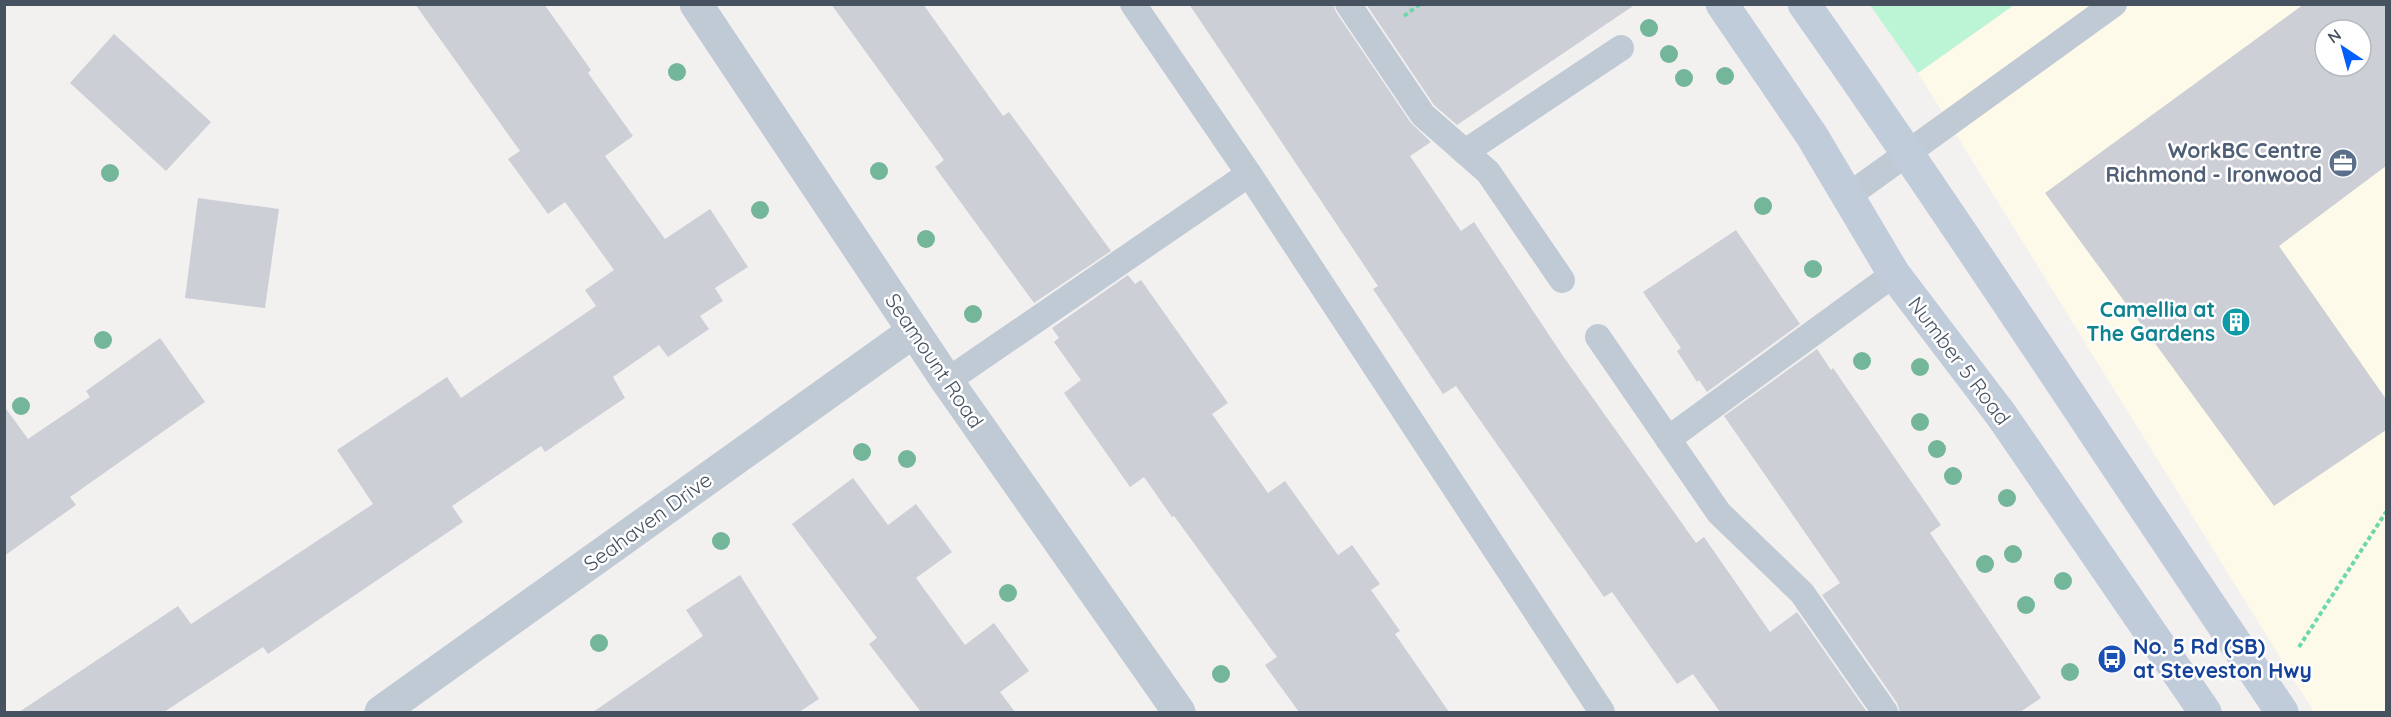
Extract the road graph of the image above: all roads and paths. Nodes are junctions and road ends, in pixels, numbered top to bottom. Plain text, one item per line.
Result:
1 (696, 4) edge
2 (1134, 4) edge
3 (1348, 4) edge
4 (1722, 4) edge
5 (1804, 4) edge
6 (2114, 4) edge
7 (1621, 48) dead end
8 (1465, 152) junction
9 (1908, 153) junction
10 (1249, 174) junction
11 (1848, 196) junction
12 (1894, 274) junction
13 (1562, 280) dead end
14 (914, 331) junction
15 (1598, 337) dead end
16 (948, 381) junction
17 (1668, 439) junction
18 (2386, 512) edge
19 (2299, 647) dead end
20 (381, 712) edge
21 (1179, 712) edge
22 (1602, 712) edge
23 (1885, 712) edge
24 (2205, 712) edge
25 (2282, 712) edge

1 - 14 street, Seamount Road
2 - 10 lane
3 - 8 lane
4 - 11 main road, Number 5 Road
5 - 9 main road
6 - 9 lane
7 - 8 lane
8 - 13 lane
9 - 11 lane
9 - 25 main road
10 - 16 lane
10 - 22 lane
11 - 12 main road, Number 5 Road
12 - 17 lane
12 - 24 main road, Number 5 Road
14 - 16 street, Seamount Road
14 - 20 street, Seahaven Drive
15 - 17 lane
16 - 21 street, Seamount Road
17 - 23 lane
18 - 19 path

